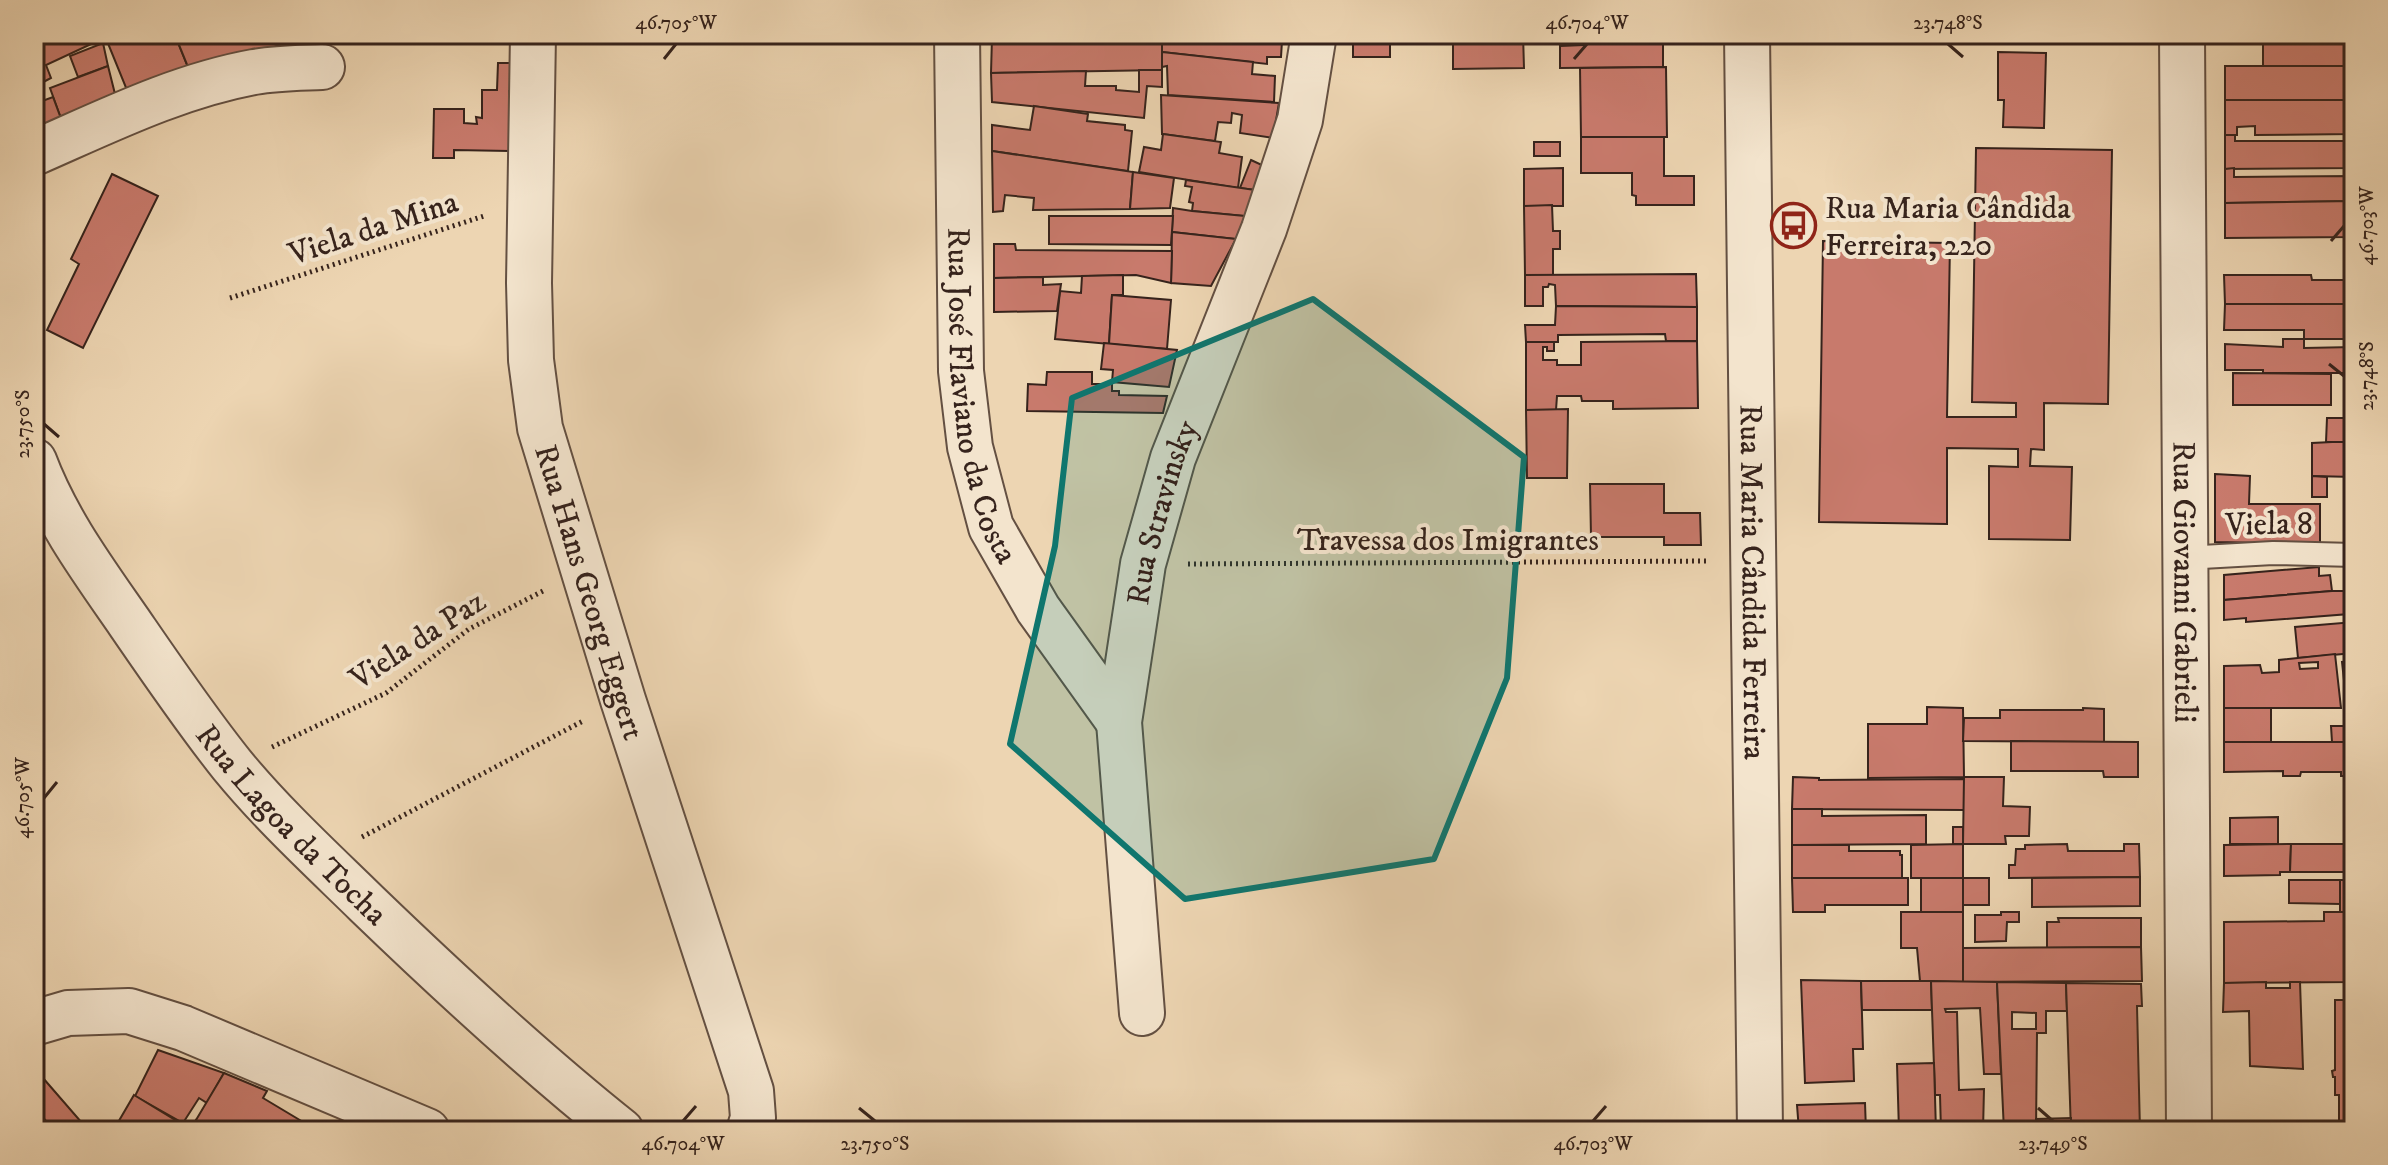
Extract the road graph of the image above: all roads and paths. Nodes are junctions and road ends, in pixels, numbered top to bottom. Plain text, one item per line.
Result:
1 (533, 34) edge
2 (957, 34) edge
3 (1314, 34) edge
4 (1747, 34) edge
5 (2182, 34) edge
6 (322, 67) dead end
7 (34, 153) edge
8 (531, 200) junction
9 (230, 298) dead end
10 (34, 461) edge
11 (2354, 555) edge
12 (2184, 558) junction
13 (1752, 561) junction
14 (1143, 564) junction
15 (583, 570) junction
16 (623, 700) junction
17 (1119, 722) junction
18 (232, 765) junction
19 (320, 859) junction
20 (1142, 1013) dead end
21 (34, 1023) edge
22 (427, 1131) edge
23 (621, 1131) edge
24 (749, 1131) edge
25 (1760, 1131) edge
26 (2189, 1131) edge

1 - 8 street, Rua Hans Georg Eggert
2 - 17 street, Rua José Flaviano da Costa
3 - 14 street, Rua Stravinsky
4 - 13 street, Rua Maria Cândida Ferreira
5 - 12 street, Rua Giovanni Gabrieli
6 - 7 street
8 - 9 path, Viela da Mina
8 - 15 street, Rua Hans Georg Eggert
10 - 18 street, Rua Lagoa da Tocha
11 - 12 lane, Viela 8
12 - 26 street, Rua Giovanni Gabrieli
13 - 14 path, Travessa dos Imigrantes
13 - 25 street, Rua Maria Cândida Ferreira
14 - 17 street, Rua Stravinsky
15 - 16 street, Rua Hans Georg Eggert
15 - 18 path, Viela da Paz
16 - 19 path
16 - 24 street, Rua Hans Georg Eggert
17 - 20 street, Rua Stravinsky
18 - 19 street, Rua Lagoa da Tocha
19 - 23 street, Rua Lagoa da Tocha
21 - 22 street

